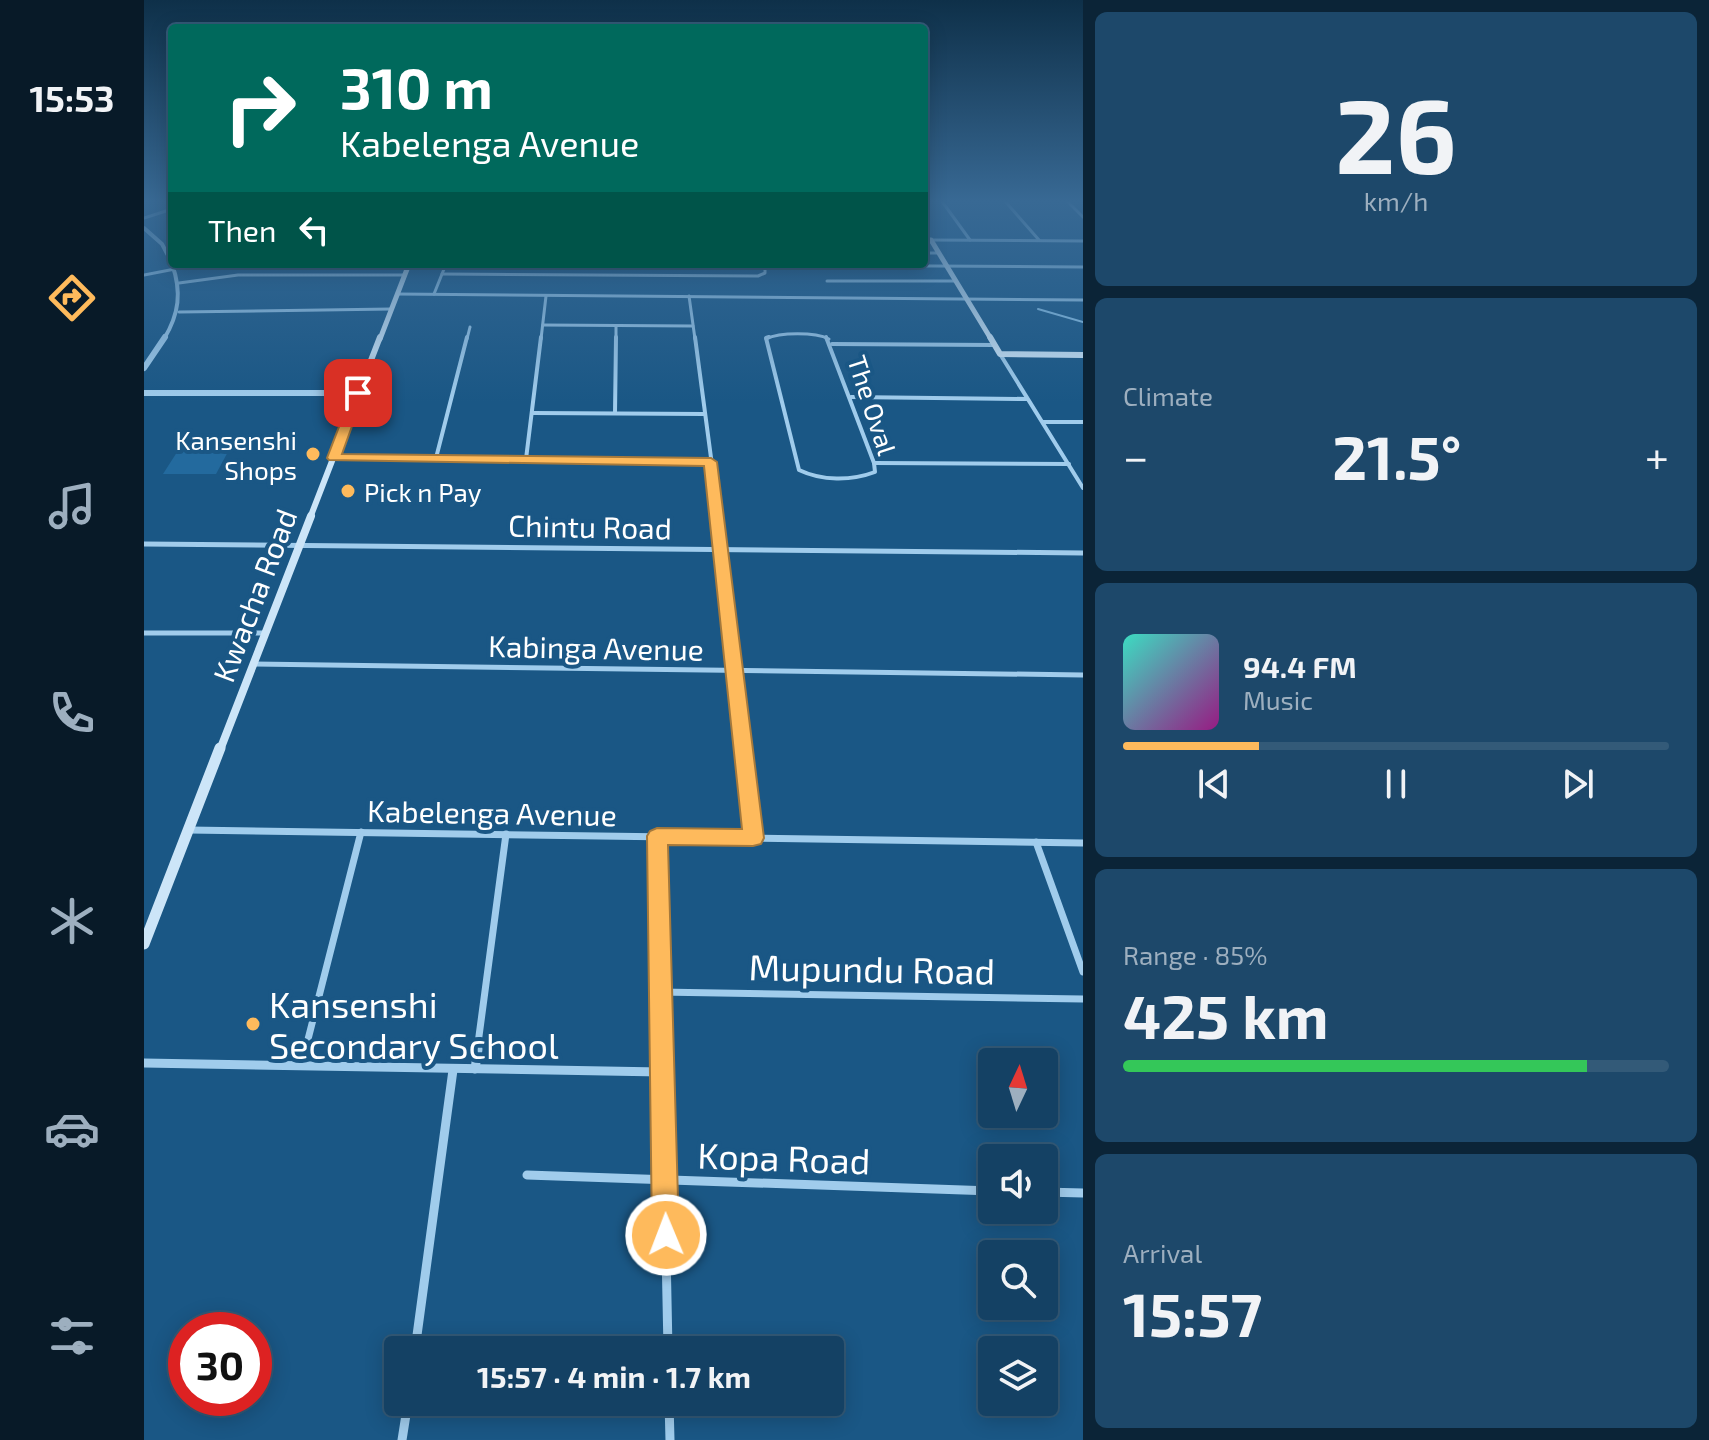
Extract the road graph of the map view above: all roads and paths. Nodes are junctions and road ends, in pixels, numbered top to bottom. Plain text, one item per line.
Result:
1 (947, 267) edge
2 (168, 268) edge
3 (174, 268) edge
4 (407, 268) edge
5 (444, 268) edge
6 (702, 268) edge
7 (765, 268) edge
8 (442, 274) junction
9 (144, 275) edge
10 (404, 275) junction
11 (703, 275) junction
12 (827, 281) dead end
13 (955, 281) junction
14 (179, 283) junction
15 (397, 294) junction
16 (434, 294) junction
17 (546, 296) junction
18 (689, 296) junction
19 (965, 299) junction
20 (1083, 300) edge
21 (391, 309) junction
22 (179, 312) junction
23 (543, 325) junction
24 (616, 326) junction
25 (693, 326) junction
26 (470, 327) dead end
27 (832, 344) junction
28 (994, 345) junction
29 (1000, 354) junction
30 (1083, 355) edge
31 (145, 366) edge
32 (144, 393) edge
33 (358, 393) junction
34 (851, 397) junction
35 (1027, 399) junction
36 (533, 413) junction
37 (615, 413) junction
38 (704, 414) junction
39 (1042, 422) junction
40 (1083, 422) edge
41 (334, 458) junction
42 (436, 458) junction
43 (526, 459) junction
44 (711, 462) junction
45 (874, 463) junction
46 (1069, 464) junction
47 (1083, 488) edge
48 (144, 544) edge
49 (299, 545) junction
50 (723, 549) junction
51 (1083, 553) edge
52 (144, 633) edge
53 (266, 633) junction
54 (253, 664) junction
55 (736, 671) junction
56 (1083, 675) edge
57 (189, 830) junction
58 (361, 832) junction
59 (506, 834) junction
60 (657, 836) junction
61 (753, 838) junction
62 (1036, 842) junction
63 (1083, 843) edge
64 (144, 944) edge
65 (1083, 972) edge
66 (659, 992) junction
67 (1083, 999) edge
68 (144, 1063) edge
69 (301, 1065) junction
70 (475, 1069) junction
71 (453, 1070) junction
72 (661, 1072) junction
73 (527, 1175) dead end
74 (664, 1182) junction
75 (978, 1191) edge
76 (1058, 1192) edge
77 (1083, 1193) edge
78 (417, 1336) edge
79 (668, 1336) edge
80 (406, 1416) edge
81 (669, 1416) edge
82 (402, 1440) edge
83 (670, 1440) edge

1 - 13 main road
2 - 9 street
3 - 14 street
4 - 10 main road, Kwacha Road
5 - 8 street
6 - 11 street
7 - 11 street
8 - 11 street
8 - 16 street
10 - 14 street
10 - 15 main road, Kwacha Road
12 - 13 street
13 - 19 main road
14 - 22 street
15 - 16 street
15 - 21 main road, Kwacha Road
16 - 17 street
17 - 18 street
17 - 23 street
18 - 19 street
18 - 25 street
19 - 20 street
19 - 28 main road
21 - 22 street
21 - 33 main road, Kwacha Road
22 - 31 street
23 - 24 street
23 - 36 street
24 - 25 street
24 - 37 street
25 - 38 street
26 - 42 street
27 - 28 street
27 - 34 street, The Oval
27 - 45 street, The Oval
28 - 29 main road
29 - 30 main road
29 - 35 street
32 - 33 street
33 - 41 main road, Kwacha Road
34 - 35 street
34 - 45 street, The Oval
35 - 39 street
36 - 37 street
36 - 43 street
37 - 38 street
38 - 44 street
39 - 40 street
39 - 46 street
41 - 42 street
41 - 49 main road, Kwacha Road
42 - 43 street
43 - 44 street
44 - 50 street
45 - 46 street
46 - 47 street
48 - 49 street, Chintu Road
49 - 50 street, Chintu Road
49 - 53 main road, Kwacha Road
50 - 51 street, Chintu Road
50 - 55 street
52 - 53 street
53 - 54 main road, Kwacha Road
54 - 55 street, Kabinga Avenue
54 - 57 main road, Kwacha Road
55 - 56 street, Kabinga Avenue
55 - 61 street
57 - 58 street, Kabelenga Avenue
57 - 64 main road, Kwacha Road
58 - 59 street, Kabelenga Avenue
58 - 69 street
59 - 60 street, Kabelenga Avenue
59 - 70 street
60 - 61 street, Kabelenga Avenue
60 - 66 street
61 - 62 street, Kabelenga Avenue
62 - 63 street, Kabelenga Avenue
62 - 65 street
66 - 67 street, Mupundu Road
66 - 72 street
68 - 69 street
69 - 71 street
70 - 71 street
70 - 72 street
71 - 78 street
72 - 74 street
73 - 74 street, Kopa Road
74 - 75 street, Kopa Road
74 - 79 street
76 - 77 street
80 - 82 street
81 - 83 street

